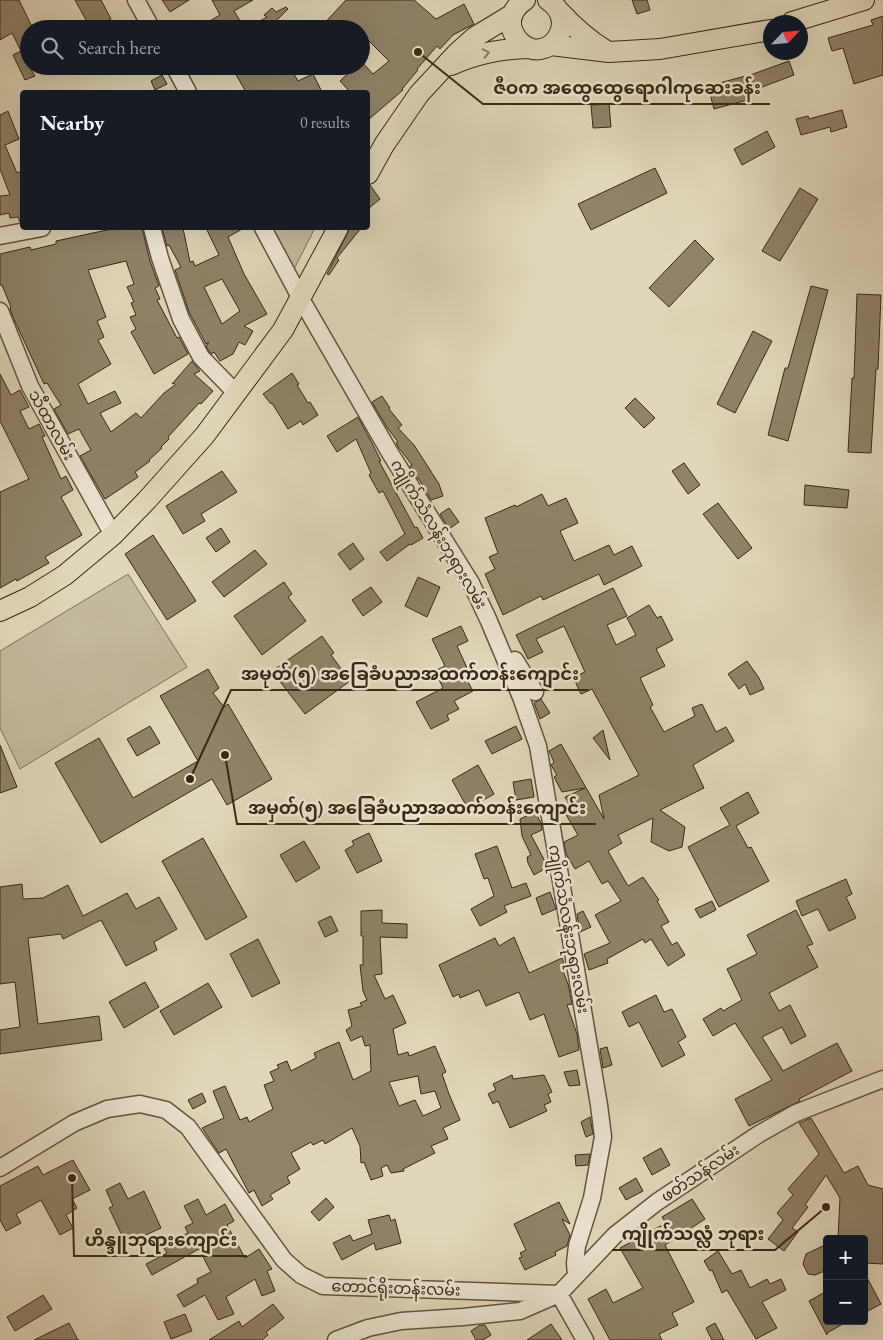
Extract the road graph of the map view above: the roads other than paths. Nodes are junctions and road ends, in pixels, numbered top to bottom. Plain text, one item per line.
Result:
1 (136, 0) edge
2 (864, 0) edge
3 (842, 3) edge
4 (554, 4) edge
5 (519, 5) edge
6 (808, 16) edge
7 (147, 20) edge
8 (763, 32) edge
9 (551, 45) junction
10 (530, 48) junction
11 (609, 52) junction
12 (445, 68) junction
13 (179, 75) edge
14 (187, 90) edge
15 (376, 149) edge
16 (370, 168) edge
17 (32, 230) edge
18 (153, 230) edge
19 (264, 230) edge
20 (337, 230) edge
21 (0, 236) edge
22 (301, 299) junction
23 (0, 310) edge
24 (237, 394) junction
25 (113, 535) junction
26 (0, 611) edge
27 (488, 619) junction
28 (535, 692) dead end
29 (883, 1079) edge
30 (0, 1168) edge
31 (576, 1276) junction
32 (559, 1294) junction
33 (336, 1340) edge
34 (585, 1340) edge

1 - 7 street
2 - 3 main road
3 - 6 main road
4 - 9 main road
4 - 11 main road
5 - 10 main road
5 - 12 main road
8 - 11 main road
9 - 10 main road
9 - 11 main road
12 -> 10 main road
12 - 15 main road
13 - 14 street
15 - 16 main road
17 - 21 street
18 - 24 street
19 - 22 street, ကျိုက်သံလန်းဘုရားလမ်း
20 - 22 main road
22 - 24 main road
22 - 27 street, ကျိုက်သံလန်းဘုရားလမ်း
23 - 25 street, သီထာလမ်း
24 - 25 main road
25 - 26 main road
27 - 28 street
27 - 31 street, ကျိုက်သံလန်းဘုရားလမ်း
29 - 31 street, ဖတ်သန်လမ်း
30 - 32 street, တောင်ရိုးတန်းလမ်း
31 - 32 street, ဖတ်သန်လမ်း
32 - 33 street, ဖတ်သန်လမ်း
32 - 34 street

